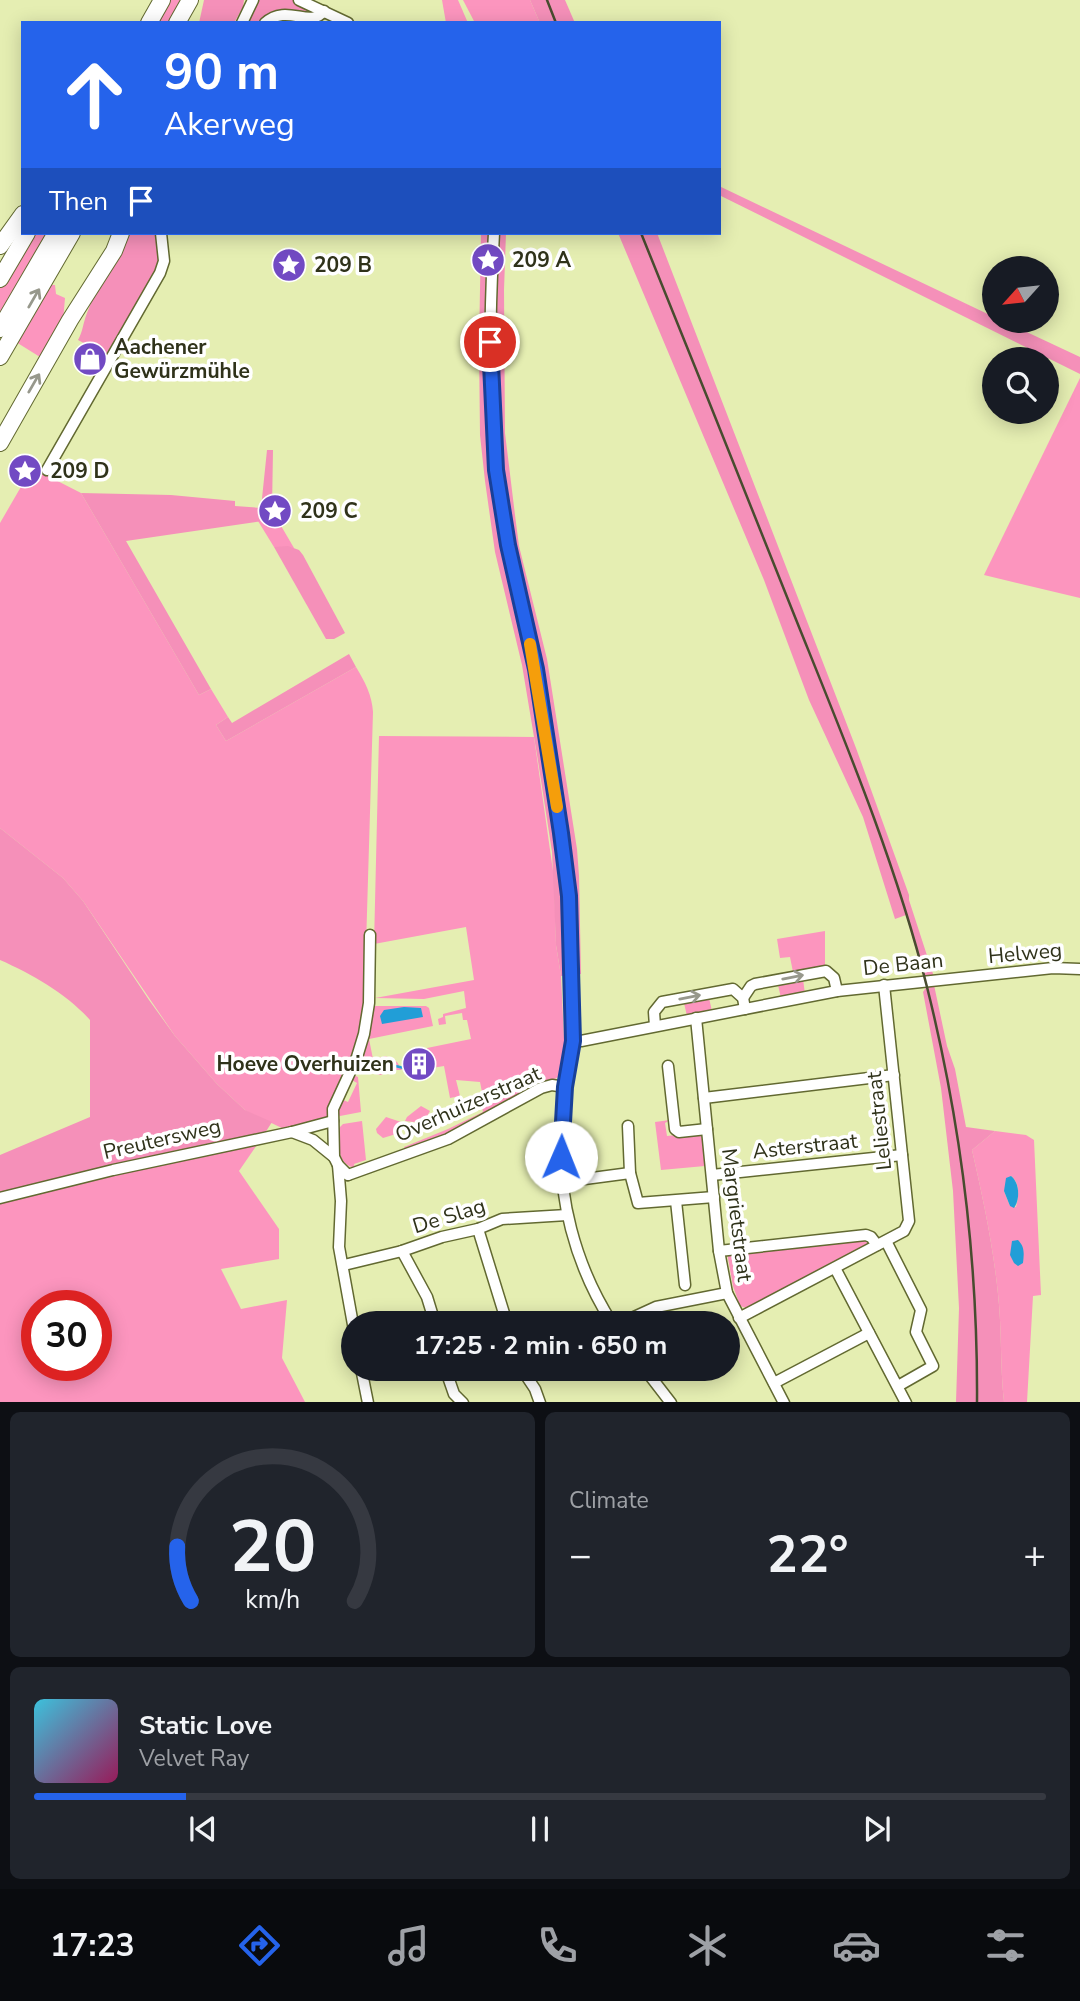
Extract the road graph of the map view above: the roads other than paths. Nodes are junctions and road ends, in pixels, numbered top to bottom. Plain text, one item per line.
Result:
1 (162, 0) edge
2 (190, 0) edge
3 (253, 0) edge
4 (299, 0) edge
5 (324, 12) junction
6 (150, 21) edge
7 (178, 21) edge
8 (243, 21) edge
9 (268, 21) edge
10 (344, 21) edge
11 (21, 217) edge
12 (26, 235) edge
13 (55, 235) edge
14 (71, 235) edge
15 (120, 235) edge
16 (161, 235) edge
17 (494, 235) edge
18 (0, 246) edge
19 (0, 279) edge
20 (0, 330) edge
21 (0, 357) edge
22 (0, 443) edge
23 (47, 470) dead end
24 (370, 934) dead end
25 (1080, 969) edge
26 (972, 977) joint
27 (884, 985) junction
28 (837, 991) junction
29 (744, 1003) junction
30 (696, 1018) junction
31 (655, 1026) junction
32 (573, 1041) junction
33 (668, 1066) dead end
34 (894, 1076) junction
35 (565, 1087) junction
36 (704, 1098) junction
37 (333, 1121) junction
38 (628, 1126) dead end
39 (707, 1129) junction
40 (292, 1132) junction
41 (902, 1156) junction
42 (336, 1161) junction
43 (630, 1173) junction
44 (348, 1175) junction
45 (712, 1175) junction
46 (562, 1182) junction
47 (714, 1197) junction
48 (0, 1198) edge
49 (341, 1201) junction
50 (676, 1201) junction
51 (567, 1215) junction
52 (478, 1229) junction
53 (881, 1243) junction
54 (402, 1251) junction
55 (719, 1251) junction
56 (344, 1265) junction
57 (835, 1268) junction
58 (685, 1285) dead end
59 (727, 1293) junction
60 (350, 1311) edge
61 (431, 1311) edge
62 (504, 1311) edge
63 (606, 1311) edge
64 (647, 1311) edge
65 (736, 1311) edge
66 (740, 1317) edge
67 (740, 1320) edge
68 (870, 1333) junction
69 (364, 1381) edge
70 (450, 1381) edge
71 (530, 1381) edge
72 (654, 1381) edge
73 (774, 1382) junction
74 (900, 1397) edge
75 (368, 1402) edge
76 (463, 1402) edge
77 (540, 1402) edge
78 (671, 1402) edge
79 (784, 1402) edge

1 - 6 highway
2 - 7 highway
3 - 8 street
4 - 5 street
5 - 9 street
5 - 10 street
11 - 18 highway
12 - 19 highway
13 - 20 highway
21 -> 14 highway
22 -> 15 highway
16 - 23 street
17 - 32 street
24 - 37 street
25 - 26 street, Helweg
26 - 27 street, De Baan
27 - 28 street, De Baan
27 - 34 street, Leliestraat
28 - 29 street, De Baan
29 -> 28 street, De Baan
29 - 30 street, De Baan
31 -> 29 street, De Baan
30 - 31 street, De Baan
30 - 36 street, Margrietstraat
31 - 32 street, De Baan
32 - 35 street
33 - 39 street
34 - 36 street
34 - 41 street, Leliestraat
35 - 44 street, Overhuizerstraat
35 - 46 street
36 - 39 street, Margrietstraat
37 - 40 street, Preutersweg
37 - 42 street
38 - 43 street
39 - 45 street, Margrietstraat
40 - 42 street
40 - 48 street, Preutersweg
41 - 45 street, Asterstraat
41 - 53 street, Leliestraat
42 - 44 street
42 - 49 street
43 - 46 street
43 - 50 street
44 - 49 street
45 - 47 street, Margrietstraat
46 - 51 street
47 - 50 street
47 - 55 street, Margrietstraat
49 - 56 street
50 - 58 street
51 - 52 street, De Slag
51 - 63 street
52 - 54 street, De Slag
52 - 62 street
53 - 55 street
53 - 57 street
53 - 74 street
54 - 56 street, De Slag
54 - 61 street
55 - 59 street, Margrietstraat
56 - 60 street
57 - 66 street
57 - 68 street
59 - 64 street
59 - 65 street, Margrietstraat
67 - 73 street, Margrietstraat
68 - 73 street
68 - 74 street
69 - 75 street
70 - 76 street
71 - 77 street
72 - 78 street
73 - 79 street, Margrietstraat

